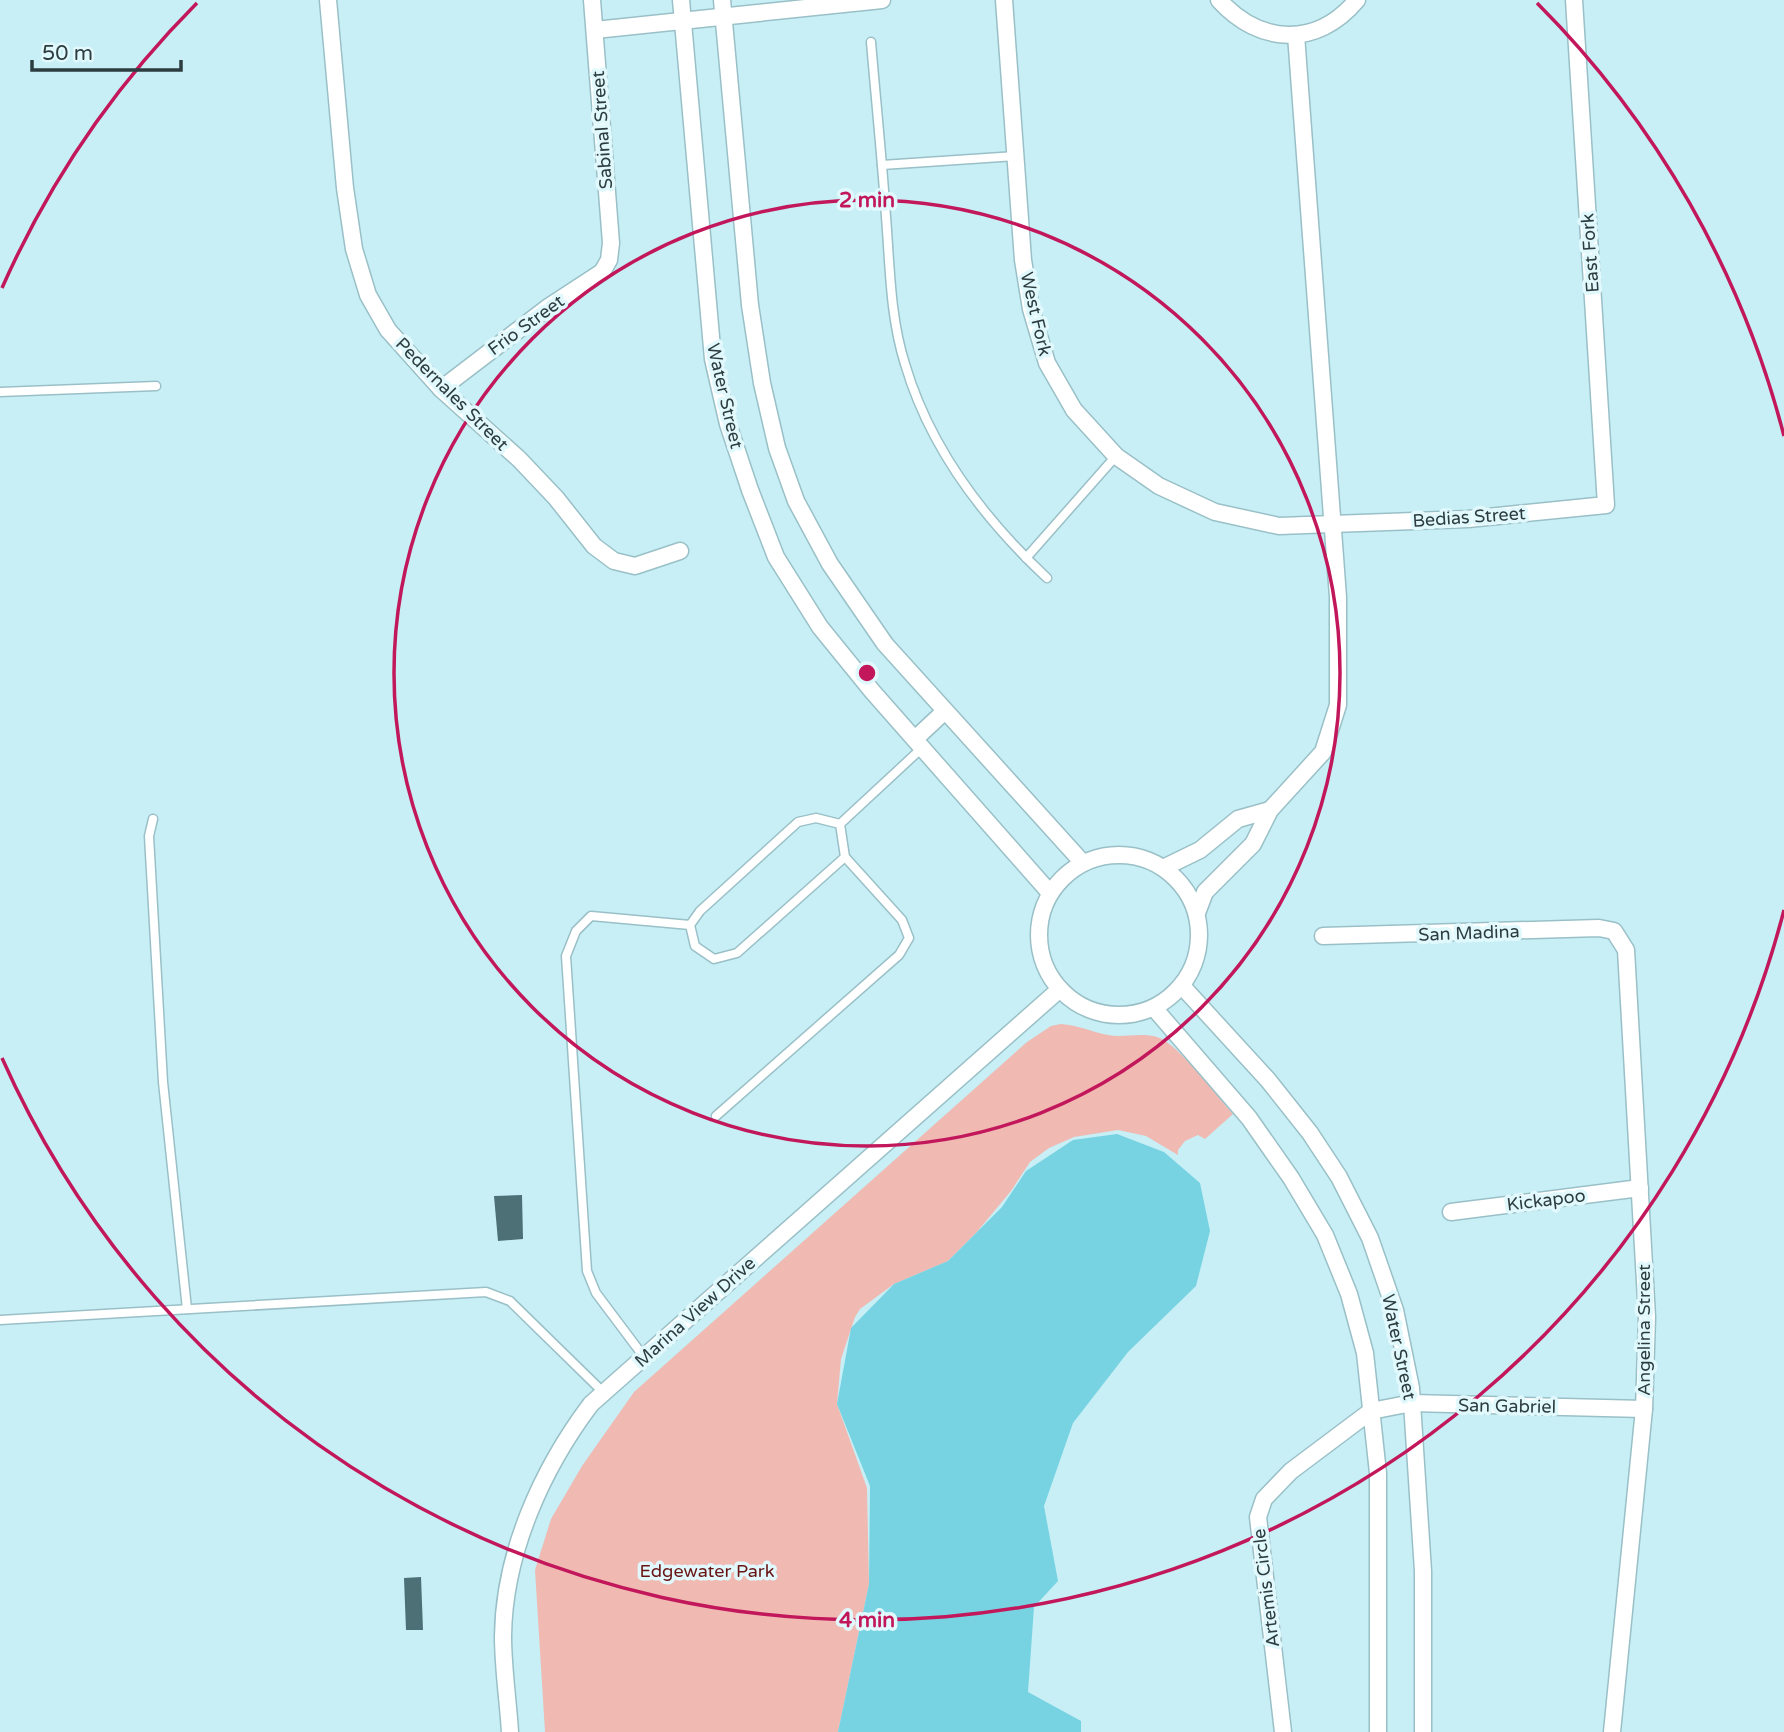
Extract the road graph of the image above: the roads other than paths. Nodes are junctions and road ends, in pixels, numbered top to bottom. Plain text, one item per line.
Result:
1 (328, 0) edge
2 (592, 0) edge
3 (681, 0) edge
4 (882, 0) edge
5 (1004, 0) edge
6 (1219, 0) edge
7 (1357, 0) edge
8 (1574, 0) edge
9 (723, 8) edge
10 (683, 20) junction
11 (594, 30) junction
12 (1296, 35) junction
13 (871, 43) dead end
14 (1016, 156) junction
15 (883, 165) junction
16 (609, 260) joint
17 (156, 386) dead end
18 (441, 388) junction
19 (0, 392) edge
20 (1116, 456) junction
21 (1606, 505) joint
22 (1332, 524) junction
23 (680, 551) dead end
24 (1026, 558) junction
25 (1047, 578) dead end
26 (945, 711) junction
27 (919, 743) junction
28 (1270, 810) junction
29 (153, 819) dead end
30 (840, 824) junction
31 (845, 857) junction
32 (1083, 863) junction
33 (1163, 868) junction
34 (1050, 893) junction
35 (1197, 913) junction
36 (690, 925) junction
37 (1614, 931) joint
38 (1323, 936) dead end
39 (1182, 986) junction
40 (1060, 989) junction
41 (1154, 1008) junction
42 (716, 1116) dead end
43 (1640, 1188) junction
44 (1451, 1212) dead end
45 (187, 1309) junction
46 (0, 1320) edge
47 (644, 1357) junction
48 (604, 1392) junction
49 (1412, 1403) junction
50 (1644, 1409) junction
51 (1371, 1411) junction
52 (509, 1732) edge
53 (1283, 1732) edge
54 (1378, 1732) edge
55 (1423, 1732) edge
56 (1612, 1732) edge

1 - 18 street, Pedernales Street
2 - 11 street, Sabinal Street
3 - 10 street, Water Street
4 - 9 street
5 - 14 street, West Fork
6 - 12 street
7 - 12 street
8 - 21 street, East Fork
9 - 10 street
9 - 26 street
10 - 11 street
10 - 27 street, Water Street
11 - 16 street, Sabinal Street
12 - 22 street
13 - 15 lane
14 - 15 lane
14 - 20 street, West Fork
15 - 24 lane
16 - 18 street, Frio Street
17 - 19 lane
18 - 23 street, Pedernales Street
20 - 22 street, West Fork
20 - 24 lane
21 - 22 street, Bedias Street
22 - 28 street
24 - 25 lane
26 - 27 street
26 - 32 street
27 - 30 lane
27 - 34 street, Water Street
28 - 33 street
28 - 35 street
29 - 45 lane
30 - 31 lane
30 - 36 lane
31 - 36 lane
31 - 42 lane
32 - 33 street
32 - 34 street
33 - 35 street
34 - 40 street
35 - 39 street
36 - 47 lane
37 - 38 street, San Madina
37 - 43 street, Angelina Street
39 - 41 street
39 - 49 street, Water Street
40 - 41 street
40 - 47 street, Marina View Drive
41 - 51 street, Water Street
43 - 44 street, Kickapoo
43 - 50 street, Angelina Street
45 - 46 lane
45 - 48 lane
47 - 48 street, Marina View Drive
48 - 52 street, Marina View Drive
49 - 50 street, San Gabriel
49 - 51 street, San Gabriel
49 - 55 street, Water Street
50 - 56 street, Angelina Street
51 - 53 street, Artemis Circle
51 - 54 street, Water Street

